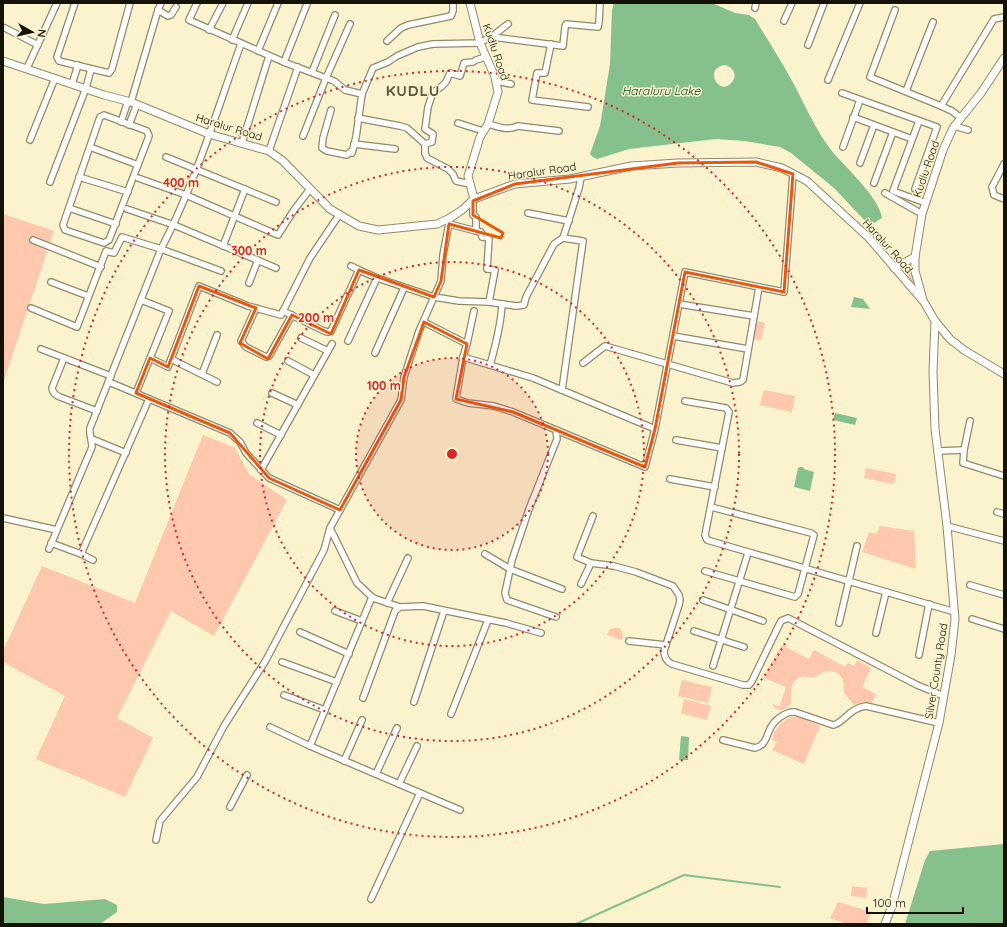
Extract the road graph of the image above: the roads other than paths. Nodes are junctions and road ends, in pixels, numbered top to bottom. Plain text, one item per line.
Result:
1 (57, 3) edge
2 (75, 3) edge
3 (130, 3) edge
4 (161, 3) edge
5 (197, 3) edge
6 (223, 3) edge
7 (248, 3) edge
8 (278, 3) edge
9 (452, 3) edge
10 (470, 3) edge
11 (600, 3) edge
12 (792, 3) edge
13 (824, 3) edge
14 (860, 3) edge
15 (307, 4) edge
16 (176, 7) dead end
17 (158, 10) junction
18 (895, 10) dead end
19 (335, 15) dead end
20 (1004, 17) edge
21 (784, 22) dead end
22 (933, 22) dead end
23 (350, 24) dead end
24 (508, 24) dead end
25 (5, 28) dead end
26 (210, 30) junction
27 (491, 37) junction
28 (232, 40) junction
29 (387, 40) dead end
30 (480, 43) junction
31 (241, 44) junction
32 (551, 44) junction
33 (38, 45) junction
34 (808, 45) dead end
35 (258, 51) junction
36 (269, 56) junction
37 (486, 57) junction
38 (1004, 58) edge
39 (3, 61) edge
40 (284, 62) junction
41 (78, 65) junction
42 (298, 67) junction
43 (27, 68) junction
44 (91, 69) junction
45 (312, 72) junction
46 (55, 78) junction
47 (326, 78) junction
48 (828, 80) dead end
49 (496, 81) junction
50 (72, 84) junction
51 (512, 84) dead end
52 (86, 88) junction
53 (906, 91) junction
54 (842, 93) dead end
55 (362, 94) junction
56 (860, 100) junction
57 (132, 102) junction
58 (941, 106) junction
59 (588, 107) dead end
60 (331, 110) dead end
61 (853, 117) junction
62 (358, 118) junction
63 (961, 118) junction
64 (919, 121) junction
65 (121, 122) junction
66 (458, 123) dead end
67 (488, 124) junction
68 (129, 125) junction
69 (874, 125) junction
70 (954, 126) junction
71 (968, 130) dead end
72 (483, 131) junction
73 (559, 131) dead end
74 (893, 132) junction
75 (209, 134) junction
76 (303, 136) dead end
77 (912, 139) junction
78 (30, 140) dead end
79 (242, 143) junction
80 (354, 144) junction
81 (426, 144) junction
82 (90, 147) junction
83 (843, 147) dead end
84 (395, 149) dead end
85 (269, 151) junction
86 (166, 157) dead end
87 (860, 163) dead end
88 (1004, 164) edge
89 (138, 165) junction
90 (196, 169) junction
91 (793, 174) junction
92 (80, 177) junction
93 (580, 177) junction
94 (138, 178) dead end
95 (50, 182) dead end
96 (874, 183) dead end
97 (470, 184) junction
98 (245, 189) junction
99 (310, 189) junction
100 (915, 189) dead end
101 (128, 192) junction
102 (885, 193) dead end
103 (186, 196) junction
104 (1004, 199) edge
105 (473, 200) junction
106 (276, 202) dead end
107 (926, 203) junction
108 (69, 208) junction
109 (127, 209) dead end
110 (528, 213) dead end
111 (922, 214) junction
112 (339, 215) junction
113 (234, 216) junction
114 (450, 221) junction
115 (569, 221) junction
116 (116, 224) junction
117 (174, 225) junction
118 (476, 231) junction
119 (563, 238) junction
120 (33, 240) dead end
121 (223, 246) junction
122 (161, 249) junction
123 (915, 256) junction
124 (258, 260) junction
125 (351, 266) dead end
126 (101, 267) junction
127 (276, 268) dead end
128 (894, 268) junction
129 (359, 270) junction
130 (221, 271) dead end
131 (377, 278) junction
132 (51, 282) dead end
133 (249, 283) dead end
134 (759, 287) junction
135 (404, 288) junction
136 (88, 296) junction
137 (434, 297) junction
138 (141, 300) junction
139 (489, 302) junction
140 (924, 302) junction
141 (502, 304) junction
142 (679, 304) junction
143 (31, 308) dead end
144 (256, 308) junction
145 (283, 311) junction
146 (474, 311) dead end
147 (292, 314) junction
148 (754, 316) junction
149 (935, 321) junction
150 (424, 322) junction
151 (217, 335) dead end
152 (673, 336) junction
153 (301, 338) dead end
154 (348, 340) dead end
155 (332, 344) dead end
156 (467, 344) junction
157 (748, 348) junction
158 (41, 350) dead end
159 (328, 351) junction
160 (375, 353) dead end
161 (463, 357) junction
162 (64, 358) junction
163 (150, 358) junction
164 (171, 359) junction
165 (288, 361) dead end
166 (583, 363) dead end
167 (667, 364) junction
168 (490, 365) junction
169 (202, 374) junction
170 (1004, 374) edge
171 (314, 375) junction
172 (110, 379) junction
173 (217, 382) dead end
174 (562, 390) junction
175 (136, 393) junction
176 (272, 393) dead end
177 (149, 399) junction
178 (685, 401) dead end
179 (298, 405) junction
180 (97, 411) junction
181 (970, 421) dead end
182 (257, 423) dead end
183 (655, 429) junction
184 (556, 430) junction
185 (281, 435) junction
186 (92, 439) junction
187 (676, 440) dead end
188 (722, 448) junction
189 (964, 450) junction
190 (938, 451) junction
191 (126, 453) junction
192 (261, 470) junction
193 (1004, 476) edge
194 (670, 479) dead end
195 (715, 486) junction
196 (711, 507) junction
197 (340, 510) junction
198 (997, 512) dead end
199 (1004, 514) edge
200 (593, 516) dead end
201 (3, 518) edge
202 (947, 526) junction
203 (330, 528) junction
204 (57, 530) junction
205 (1004, 541) edge
206 (52, 543) junction
207 (856, 546) dead end
208 (49, 549) dead end
209 (748, 552) junction
210 (81, 554) junction
211 (485, 554) dead end
212 (408, 558) dead end
213 (93, 560) dead end
214 (590, 562) junction
215 (805, 569) junction
216 (510, 570) junction
217 (705, 571) dead end
218 (739, 581) junction
219 (848, 582) junction
220 (581, 584) dead end
221 (970, 585) dead end
222 (562, 589) dead end
223 (886, 592) junction
224 (372, 596) junction
225 (1004, 596) edge
226 (704, 600) dead end
227 (387, 603) junction
228 (929, 604) junction
229 (400, 607) junction
230 (730, 609) junction
231 (335, 611) dead end
232 (444, 611) junction
233 (955, 612) junction
234 (556, 617) dead end
235 (972, 619) dead end
236 (488, 620) junction
237 (362, 621) junction
238 (763, 621) dead end
239 (839, 622) dead end
240 (1004, 629) edge
241 (694, 630) dead end
242 (300, 632) dead end
243 (876, 632) dead end
244 (541, 633) dead end
245 (721, 640) junction
246 (629, 642) dead end
247 (666, 645) junction
248 (744, 647) dead end
249 (348, 654) junction
250 (918, 655) dead end
251 (282, 662) dead end
252 (713, 666) dead end
253 (337, 682) junction
254 (284, 695) dead end
255 (944, 696) junction
256 (363, 698) dead end
257 (414, 702) dead end
258 (325, 710) junction
259 (451, 714) dead end
260 (362, 720) dead end
261 (939, 723) junction
262 (270, 727) dead end
263 (397, 728) dead end
264 (723, 740) dead end
265 (310, 746) junction
266 (417, 746) dead end
267 (344, 761) junction
268 (376, 774) junction
269 (247, 775) dead end
270 (399, 784) junction
271 (420, 793) junction
272 (230, 806) dead end
273 (460, 810) dead end
274 (156, 840) dead end
275 (370, 899) dead end
276 (885, 924) edge

1 - 33 street
2 - 41 street
3 - 44 street
4 - 17 street
5 - 26 street
6 - 26 street
7 - 28 street
8 - 35 street
9 - 29 street
10 - 30 street, Kudlu Road
11 - 32 street
12 - 21 street
13 - 34 street
14 - 48 street
15 - 40 street
16 - 17 street
17 - 57 street
18 - 53 street
19 - 45 street
20 - 58 street
22 - 53 street
23 - 47 street
24 - 27 street
25 - 33 street
26 - 28 street
27 - 30 street
27 - 32 street
28 - 31 street
30 - 37 street, Kudlu Road
30 - 55 street
31 - 35 street
31 - 75 street
32 - 59 street
33 - 43 street
35 - 36 street
36 - 40 street
36 - 79 street
37 - 49 street, Kudlu Road
37 - 81 street
38 - 63 street, Kudlu Road
39 - 43 street, Haralur Road
40 - 42 street
41 - 44 street
41 - 50 street
42 - 45 street
42 - 85 street
43 - 46 street, Haralur Road
44 - 52 street
45 - 47 street
46 - 50 street, Haralur Road
46 - 78 street
47 - 55 street
47 - 76 street
49 - 51 street
49 - 67 street, Kudlu Road
50 - 52 street, Haralur Road
52 - 57 street, Haralur Road
52 - 95 street
53 - 58 street
54 - 56 street
55 - 62 street
56 - 61 street
56 - 64 street
57 - 65 street
57 - 68 street
57 - 75 street, Haralur Road
58 - 63 street
60 - 80 street
61 - 69 street
61 - 83 street
62 - 80 street
62 - 81 street
63 - 70 street, Kudlu Road
64 - 77 street
64 - 100 street
65 - 68 street
65 - 82 street
66 - 72 street
67 - 72 street, Kudlu Road
67 - 73 street
68 - 89 street
69 - 74 street
69 - 87 street
70 - 71 street
70 - 107 street, Kudlu Road
72 - 97 street, Kudlu Road
74 - 77 street
74 - 96 street
75 - 79 street, Haralur Road
75 - 90 street
77 - 107 street
79 - 85 street, Haralur Road
80 - 84 street
81 - 97 street
82 - 89 street
82 - 92 street
85 - 99 street, Haralur Road
86 - 90 street
88 - 104 street
89 - 101 street
90 - 98 street
90 - 103 street
91 - 93 street, Haralur Road
91 - 128 street, Haralur Road
91 - 134 street
92 - 101 street
92 - 108 street
93 - 105 street, Haralur Road
93 - 115 street
94 - 103 street
97 - 105 street, Kudlu Road
98 - 106 street
98 - 113 street
99 - 112 street, Haralur Road
99 - 113 street
101 - 116 street
102 - 111 street
103 - 113 street
103 - 117 street
105 - 114 street, Haralur Road
105 - 118 street
107 - 111 street, Kudlu Road
108 - 116 street
108 - 116 street
109 - 117 street
110 - 115 street
111 - 123 street, Kudlu Road
112 - 114 street, Haralur Road
112 - 145 street
113 - 121 street
114 - 118 street
114 - 137 street
115 - 119 street
117 - 121 street
117 - 122 street
118 - 139 street
119 - 141 street
119 - 174 street
120 - 126 street
121 - 124 street
122 - 126 street
122 - 130 street
122 - 138 street
123 - 128 street
123 - 140 street, Kudlu Road
124 - 127 street
124 - 133 street
125 - 129 street
126 - 136 street
128 - 140 street, Haralur Road
129 - 131 street
129 - 147 street
131 - 135 street
131 - 154 street
132 - 136 street
134 - 142 street
134 - 148 street
135 - 137 street
135 - 160 street
136 - 143 street
137 - 139 street
137 - 150 street
138 - 163 street
138 - 172 street
139 - 141 street
140 - 149 street, Haralur Road
141 - 168 street
142 - 148 street
142 - 152 street
144 - 145 street
144 - 147 street
144 - 164 street
145 - 147 street
146 - 156 street
148 - 157 street
149 - 170 street, Haralur Road
149 - 190 street, Silver County Road
150 - 156 street
150 - 197 street
151 - 169 street
152 - 157 street
152 - 167 street
153 - 159 street
155 - 159 street
156 - 161 street
157 - 167 street
158 - 162 street
159 - 171 street
161 - 168 street
161 - 184 street
162 - 172 street
162 - 180 street
163 - 164 street
163 - 175 street
164 - 169 street
165 - 171 street
166 - 167 street
167 - 183 street
168 - 174 street
169 - 173 street
171 - 179 street
172 - 175 street
172 - 180 street
174 - 183 street
175 - 177 street
176 - 179 street
177 - 191 street
177 - 192 street
178 - 188 street
179 - 185 street
180 - 186 street
181 - 189 street
182 - 185 street
183 - 184 street
184 - 216 street
185 - 192 street
186 - 191 street
186 - 204 street
187 - 188 street
188 - 195 street
189 - 190 street
189 - 193 street
190 - 202 street, Silver County Road
191 - 210 street
192 - 197 street
194 - 195 street
195 - 196 street
196 - 209 street
196 - 215 street
197 - 203 street
198 - 199 street
200 - 214 street
201 - 204 street
202 - 205 street
202 - 233 street, Silver County Road
203 - 224 street
203 - 274 street
204 - 206 street
206 - 208 street
206 - 210 street
207 - 219 street
209 - 215 street
209 - 218 street
210 - 213 street
211 - 216 street
212 - 227 street
214 - 220 street
214 - 247 street
215 - 218 street
215 - 219 street
216 - 222 street
216 - 234 street
217 - 218 street
218 - 230 street
219 - 223 street
219 - 239 street
221 - 225 street
223 - 228 street
223 - 243 street
224 - 227 street
224 - 237 street
226 - 230 street
227 - 229 street
228 - 233 street
228 - 250 street
229 - 232 street
229 - 256 street
230 - 238 street
230 - 245 street
231 - 237 street
232 - 236 street
232 - 257 street
233 - 255 street, Silver County Road
235 - 240 street
236 - 244 street
236 - 259 street
237 - 249 street
241 - 245 street
242 - 249 street
245 - 248 street
245 - 252 street
246 - 247 street
247 - 255 street
249 - 253 street
251 - 253 street
253 - 258 street
254 - 258 street
255 - 261 street, Silver County Road
258 - 265 street
260 - 267 street
261 - 264 street
261 - 276 street, Silver County Road
262 - 265 street
263 - 268 street
265 - 267 street
266 - 270 street
267 - 268 street
268 - 270 street
269 - 272 street
270 - 271 street
271 - 273 street
271 - 275 street

